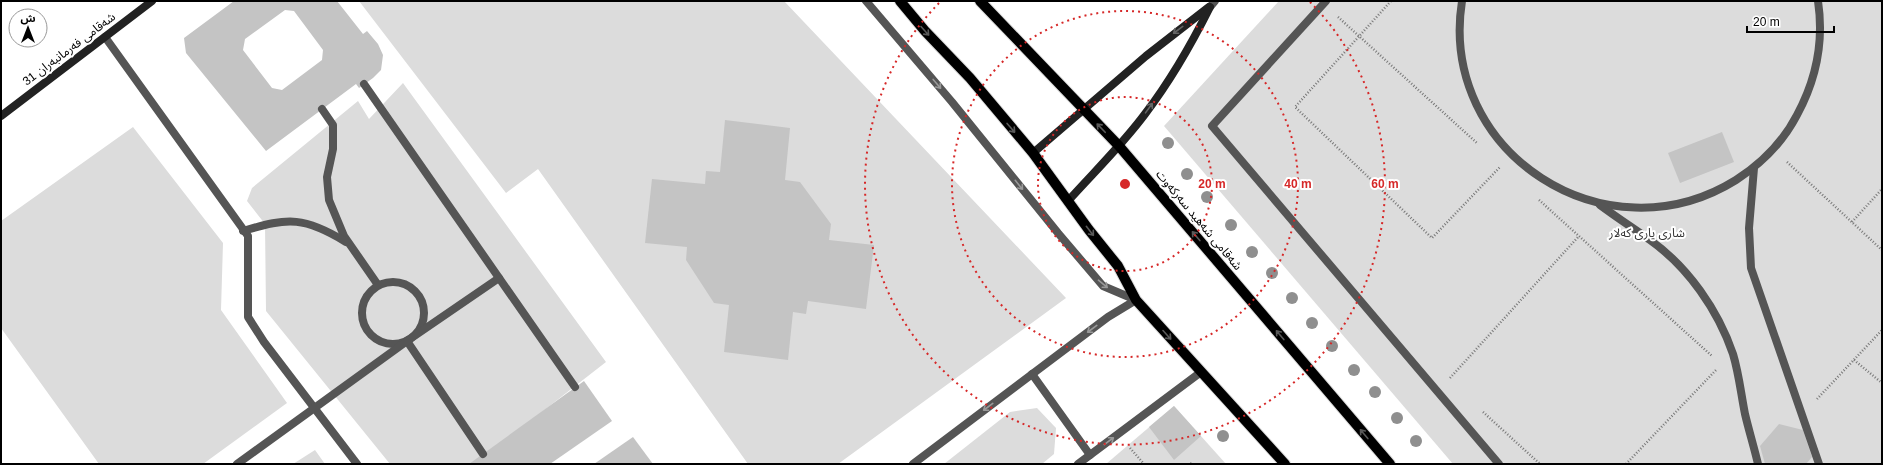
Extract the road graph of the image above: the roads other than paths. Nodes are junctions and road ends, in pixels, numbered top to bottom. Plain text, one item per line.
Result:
1 (152, 1) edge
2 (866, 1) edge
3 (900, 1) edge
4 (980, 1) edge
5 (1326, 1) edge
6 (1462, 1) edge
7 (1818, 1) edge
8 (1213, 4) edge
9 (105, 37) junction
10 (364, 84) dead end
11 (322, 109) dead end
12 (1083, 109) junction
13 (1, 116) edge
14 (1119, 146) junction
15 (1033, 153) junction
16 (1754, 168) junction
17 (1068, 201) junction
18 (1598, 203) junction
19 (243, 231) junction
20 (349, 243) junction
21 (499, 278) junction
22 (378, 285) junction
23 (1136, 300) junction
24 (407, 341) junction
25 (1201, 372) junction
26 (1032, 374) junction
27 (576, 387) dead end
28 (315, 409) junction
29 (483, 454) dead end
30 (1090, 455) junction
31 (237, 464) edge
32 (357, 464) edge
33 (913, 464) edge
34 (1078, 464) edge
35 (1285, 464) edge
36 (1390, 464) edge
37 (1499, 464) edge
38 (1758, 464) edge
39 (1819, 464) edge

1 - 9 main road, شەقامی فەرمانبەران 31
2 -> 23 street
3 -> 15 main road
4 - 12 main road, شەقامی شەهید سەرکەوت
5 - 37 street
6 - 18 street
7 - 16 street
8 -> 12 main road
14 -> 8 main road
9 - 13 main road, شەقامی فەرمانبەران 31
9 - 19 street
10 - 21 street
11 - 20 street
14 -> 12 main road, شەقامی شەهید سەرکەوت
12 - 15 main road
14 - 17 main road
36 -> 14 main road, شەقامی شەهید سەرکەوت
15 - 17 main road
16 - 18 street
16 - 39 street
17 -> 23 main road
18 - 38 street
19 - 20 street
19 - 28 street
20 - 22 street
21 - 24 street
21 - 27 street
22 - 24 street
22 - 24 street
23 -> 25 main road
23 -> 26 street
24 - 28 street
24 - 29 street
30 -> 25 street
25 - 35 main road
26 - 30 street
26 -> 33 street
28 - 31 street
28 - 32 street
30 - 34 street

